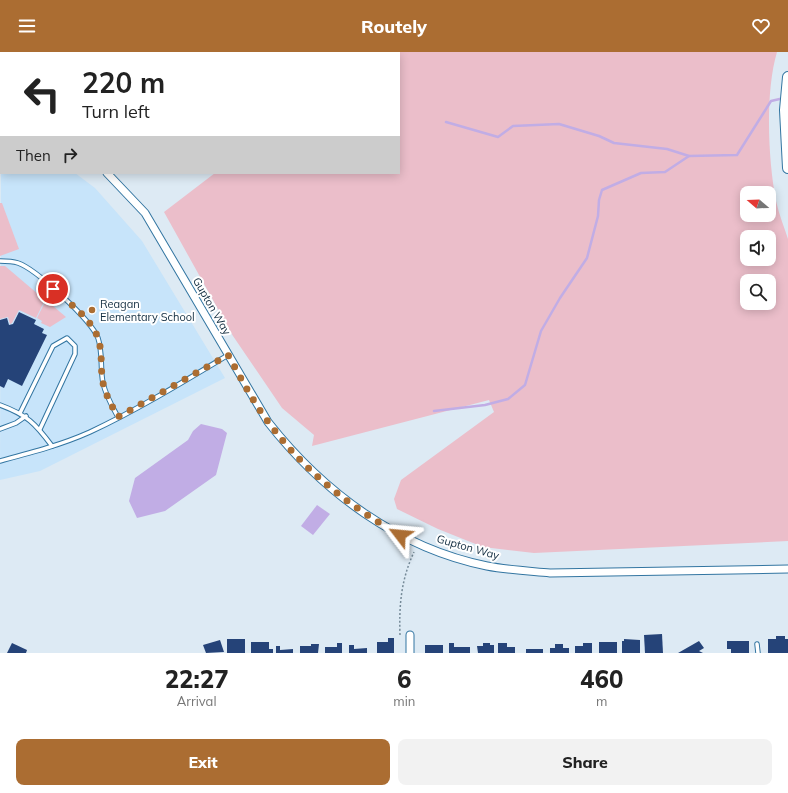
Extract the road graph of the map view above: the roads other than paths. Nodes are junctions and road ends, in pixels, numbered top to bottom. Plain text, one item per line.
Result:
1 (788, 77) edge
2 (788, 168) edge
3 (108, 174) edge
4 (0, 261) edge
5 (228, 355) junction
6 (0, 405) edge
7 (20, 413) junction
8 (26, 416) junction
9 (118, 417) junction
10 (0, 429) edge
11 (40, 429) junction
12 (52, 446) junction
13 (0, 462) edge
14 (788, 569) edge
15 (410, 635) dead end
16 (757, 644) dead end
17 (410, 653) edge
18 (758, 653) edge

1 - 2 main road
3 - 5 street, Gupton Way
4 - 9 lane
5 - 9 lane
5 - 14 street, Gupton Way
6 - 7 lane
7 - 8 lane
7 - 11 lane
8 - 10 lane
8 - 11 lane
9 - 12 lane
11 - 12 lane
12 - 13 lane
15 - 17 street
16 - 18 lane

